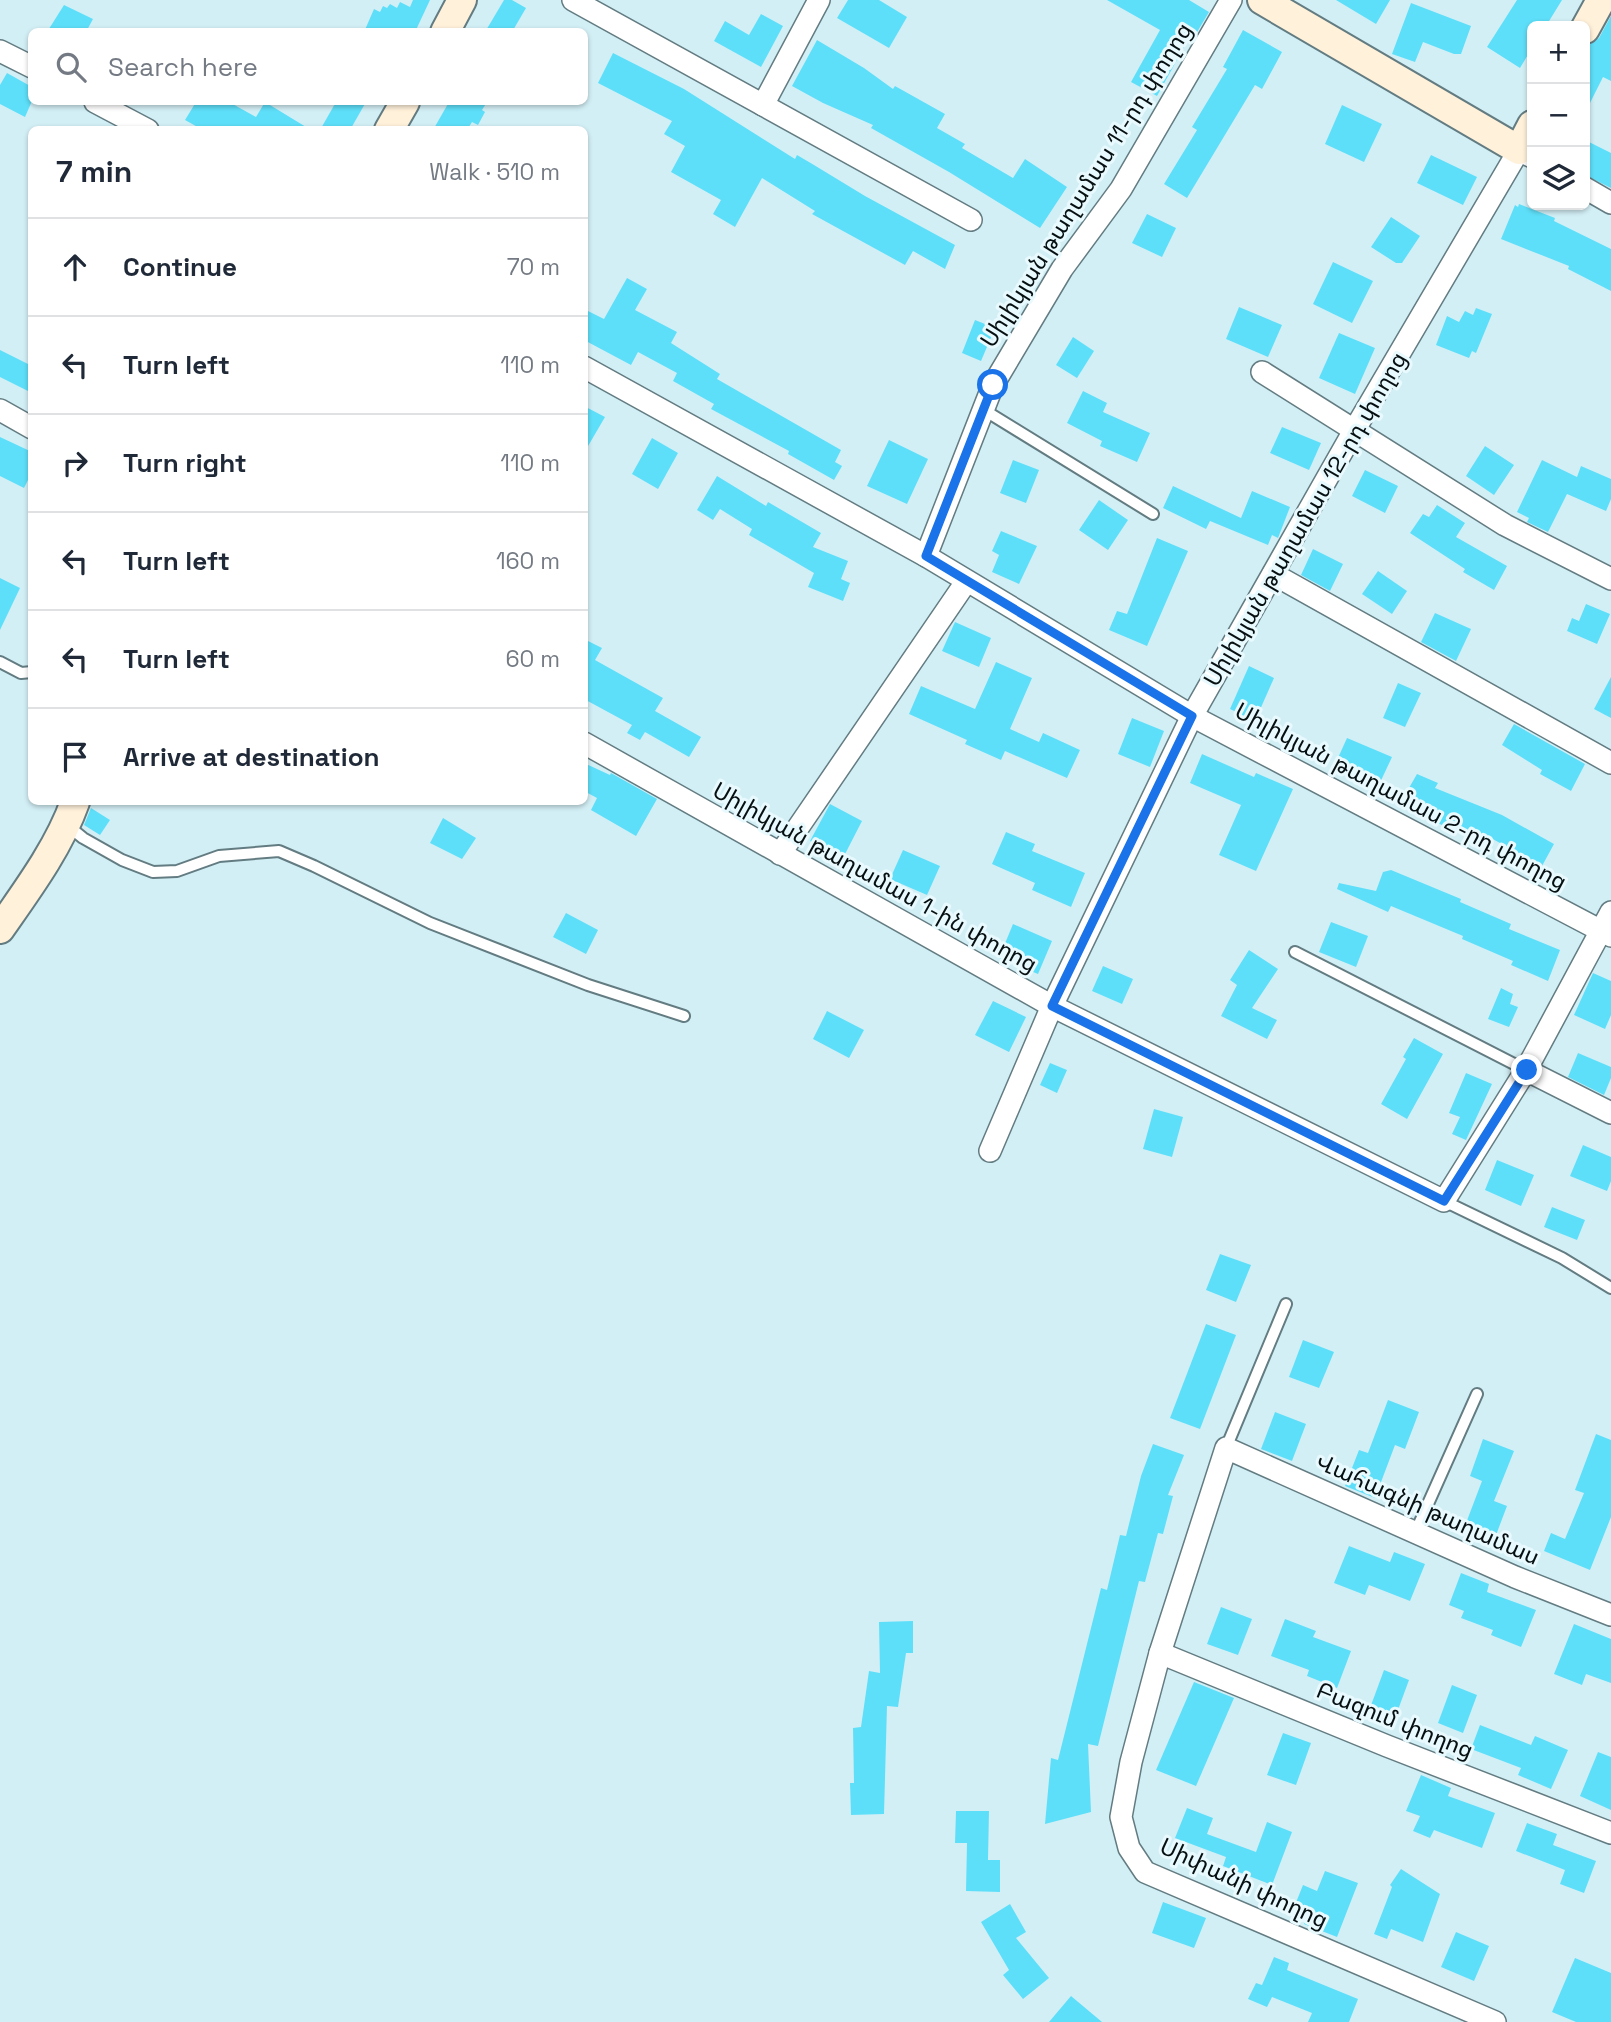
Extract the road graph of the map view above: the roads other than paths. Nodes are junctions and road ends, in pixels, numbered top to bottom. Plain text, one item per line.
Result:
1 (463, 0) edge
2 (573, 0) edge
3 (819, 0) edge
4 (1231, 0) edge
5 (1262, 0) edge
6 (1601, 0) edge
7 (1589, 21) edge
8 (447, 28) edge
9 (0, 51) edge
10 (28, 66) edge
11 (101, 105) edge
12 (403, 105) edge
13 (763, 105) junction
14 (140, 126) edge
15 (391, 126) edge
16 (1527, 143) edge
17 (1527, 146) edge
18 (1590, 191) edge
19 (1611, 203) edge
20 (971, 220) dead end
21 (588, 369) edge
22 (1262, 372) dead end
23 (0, 410) edge
24 (984, 410) junction
25 (28, 426) edge
26 (1355, 429) junction
27 (1153, 514) dead end
28 (926, 556) junction
29 (1273, 574) junction
30 (1611, 579) edge
31 (966, 582) junction
32 (0, 662) edge
33 (28, 673) edge
34 (1192, 716) junction
35 (588, 745) edge
36 (1611, 763) edge
37 (71, 813) edge
38 (780, 854) junction
39 (1608, 926) edge
40 (0, 929) edge
41 (1295, 952) dead end
42 (1052, 1006) junction
43 (684, 1016) dead end
44 (1527, 1070) junction
45 (1611, 1113) edge
46 (990, 1151) dead end
47 (1444, 1201) junction
48 (1611, 1288) edge
49 (1286, 1304) dead end
50 (1477, 1394) dead end
51 (1226, 1448) junction
52 (1415, 1533) junction
53 (1610, 1612) edge
54 (1160, 1653) junction
55 (1611, 1833) edge
56 (1495, 2022) edge

1 - 8 main road
2 - 13 street
3 - 13 street
4 - 24 street, Սիլիկյան թաղամաս 11-րդ փողոց
5 - 16 main road
6 - 7 main road
9 - 10 street
11 - 14 street
12 - 15 main road
13 - 20 street
17 - 26 street, Սիլիկյան թաղամաս 12-րդ փողոց
18 - 19 street
21 - 28 street, Սիլիկյան թաղամաս 2-րդ փողոց
22 - 26 street
23 - 25 street
24 - 27 lane
24 - 28 street, Սիլիկյան թաղամաս 11-րդ փողոց
26 - 29 street, Սիլիկյան թաղամաս 12-րդ փողոց
26 - 30 street
28 - 31 street, Սիլիկյան թաղամաս 2-րդ փողոց
29 - 34 street, Սիլիկյան թաղամաս 12-րդ փողոց
29 - 36 street
31 - 34 street, Սիլիկյան թաղամաս 2-րդ փողոց
31 - 38 street
32 - 33 lane
34 - 39 street, Սիլիկյան թաղամաս 2-րդ փողոց
34 - 42 street, Սիլիկյան թաղամաս 12-րդ փողոց
35 - 38 street, Սիլիկյան թաղամաս 1-ին փողոց
37 - 40 main road
37 - 43 lane
38 - 42 street, Սիլիկյան թաղամաս 1-ին փողոց
39 - 44 street
41 - 44 lane
42 - 46 street, Սիլիկյան թաղամաս 12-րդ փողոց
42 - 47 street, Սիլիկյան թաղամաս 1-ին փողոց
44 - 45 street
44 - 47 street
47 - 48 lane
49 - 51 lane
50 - 52 lane
51 - 52 street, Վահագնի թաղամաս
51 - 54 street, Սիփանի փողոց
52 - 53 street, Վահագնի թաղամաս
54 - 55 street, Բազում փողոց
54 - 56 street, Սիփանի փողոց

